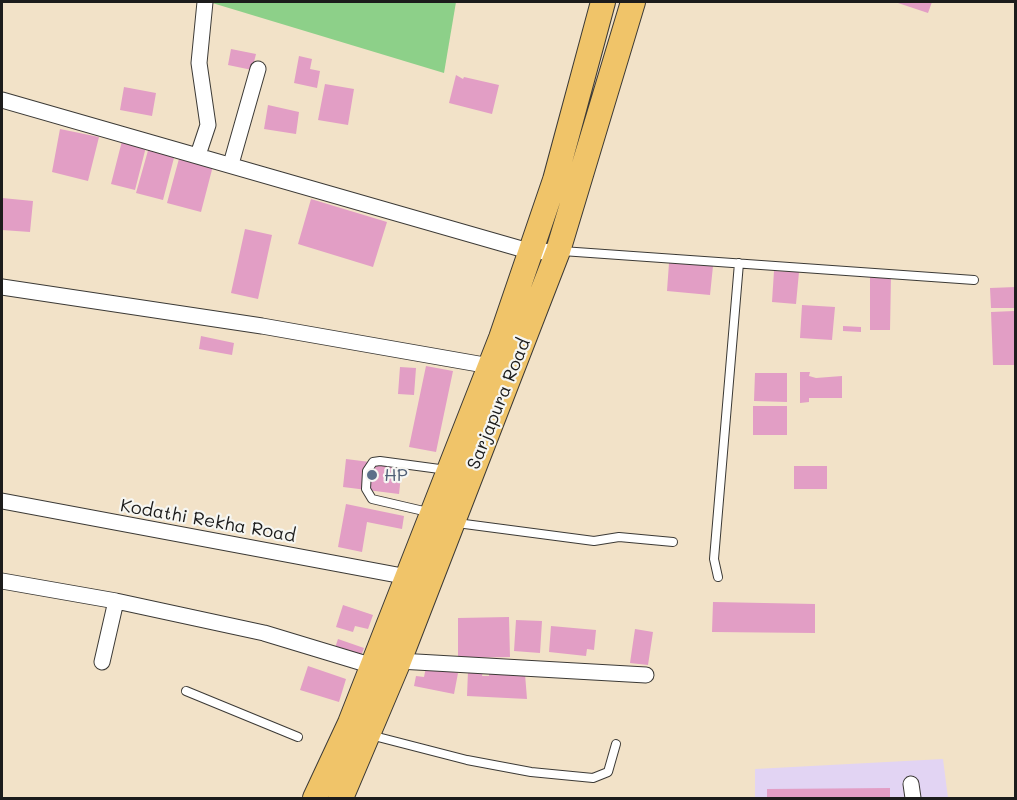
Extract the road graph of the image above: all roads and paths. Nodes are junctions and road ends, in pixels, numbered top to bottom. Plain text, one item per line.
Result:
1 (205, 2) edge
2 (603, 2) edge
3 (633, 2) edge
4 (258, 69) dead end
5 (2, 100) edge
6 (198, 155) junction
7 (231, 164) junction
8 (558, 251) junction
9 (532, 252) junction
10 (739, 263) junction
11 (974, 280) dead end
12 (2, 287) edge
13 (490, 366) junction
14 (449, 470) junction
15 (2, 501) edge
16 (442, 517) junction
17 (673, 542) dead end
18 (408, 577) junction
19 (718, 577) dead end
20 (2, 581) edge
21 (117, 601) junction
22 (399, 661) junction
23 (102, 662) dead end
24 (373, 666) junction
25 (646, 675) dead end
26 (186, 691) dead end
27 (360, 729) junction
28 (298, 737) dead end
29 (616, 744) dead end
30 (315, 798) edge
31 (341, 798) edge

1 - 6 street
2 - 9 main road, Sarjapura Road
3 - 8 main road, Sarjapura Road
4 - 7 street
5 - 6 street
6 - 7 street
7 - 9 street
8 - 9 street
8 - 10 lane
8 - 16 main road, Sarjapura Road
9 - 13 main road, Sarjapura Road
10 - 11 lane
10 - 19 lane
12 - 13 street
13 - 14 main road, Sarjapura Road
14 - 16 main road, Sarjapura Road
14 - 16 lane
15 - 18 street, Kodathi Rekha Road
16 - 17 lane
16 - 18 main road, Sarjapura Road
16 - 22 main road, Sarjapura Road
18 - 24 main road, Sarjapura Road
20 - 21 street
21 - 23 street
21 - 24 street
22 - 25 street
22 - 27 main road, Sarjapura Road
24 - 27 main road, Sarjapura Road
26 - 28 lane
27 - 29 lane
27 - 30 main road, Sarjapura Road
27 - 31 main road, Sarjapura Road

